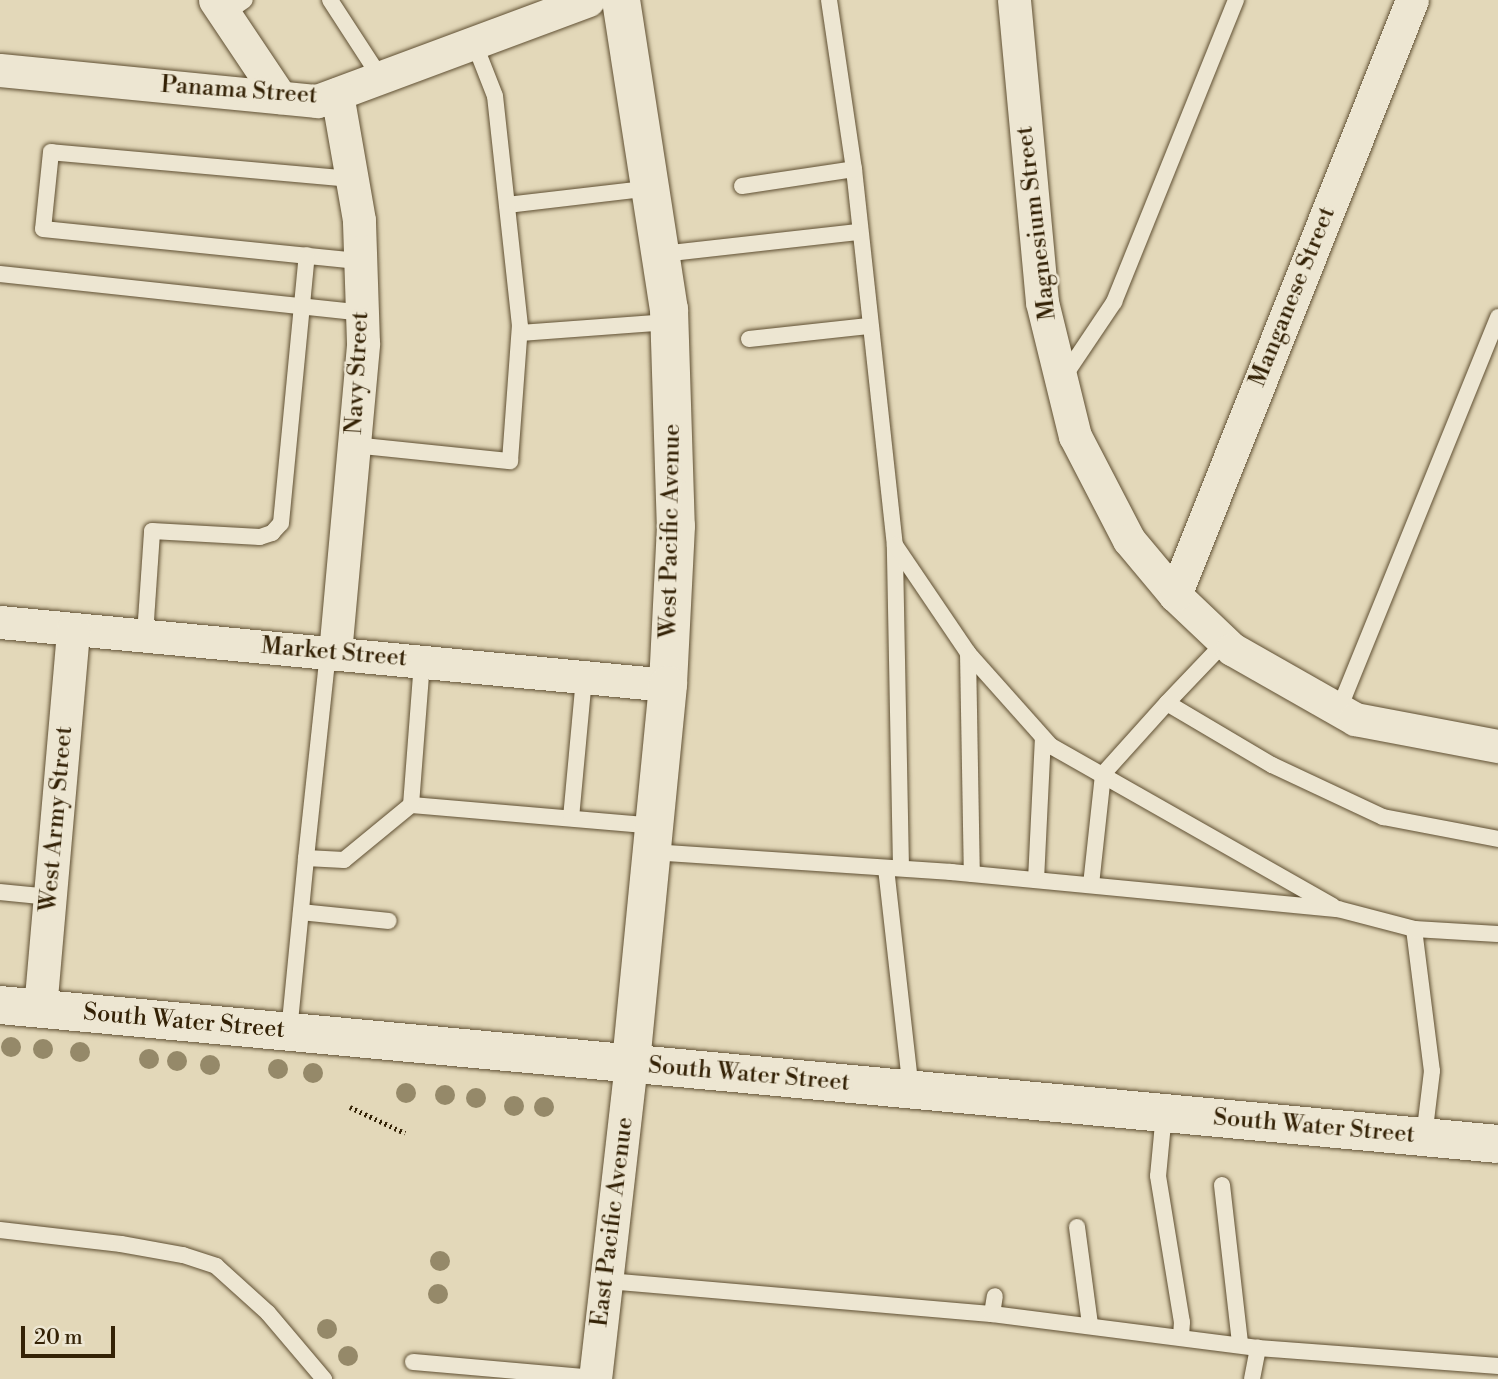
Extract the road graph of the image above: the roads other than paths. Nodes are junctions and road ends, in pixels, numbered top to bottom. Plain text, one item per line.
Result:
1 (330, 0) edge
2 (588, 0) edge
3 (621, 0) edge
4 (829, 0) edge
5 (1014, 0) edge
6 (1236, 0) edge
7 (1412, 0) edge
8 (229, 5) edge
9 (473, 40) junction
10 (0, 70) edge
11 (380, 77) junction
12 (337, 94) junction
13 (280, 97) junction
14 (854, 169) junction
15 (352, 179) junction
16 (742, 186) dead end
17 (653, 188) junction
18 (507, 205) junction
19 (858, 232) junction
20 (662, 254) junction
21 (307, 256) junction
22 (360, 261) junction
23 (0, 274) edge
24 (303, 307) junction
25 (362, 313) junction
26 (1498, 317) edge
27 (669, 322) junction
28 (868, 326) junction
29 (520, 333) junction
30 (749, 339) dead end
31 (1061, 381) junction
32 (354, 445) junction
33 (895, 545) junction
34 (1175, 595) junction
35 (0, 622) edge
36 (73, 629) junction
37 (145, 635) junction
38 (1225, 642) junction
39 (331, 653) junction
40 (968, 653) junction
41 (422, 662) junction
42 (584, 677) junction
43 (668, 685) junction
44 (1167, 703) junction
45 (1339, 709) junction
46 (1043, 738) junction
47 (1498, 746) edge
48 (1103, 774) junction
49 (411, 805) junction
50 (571, 818) junction
51 (653, 839) junction
52 (1498, 839) edge
53 (306, 858) junction
54 (893, 868) junction
55 (972, 874) junction
56 (1036, 880) junction
57 (1091, 885) junction
58 (0, 892) edge
59 (50, 897) junction
60 (1338, 909) junction
61 (301, 912) junction
62 (389, 921) dead end
63 (1414, 929) junction
64 (1498, 934) edge
65 (0, 1005) edge
66 (40, 1009) junction
67 (289, 1032) junction
68 (631, 1064) junction
69 (911, 1090) junction
70 (1164, 1113) junction
71 (1424, 1137) junction
72 (1498, 1144) edge
73 (1222, 1185) dead end
74 (1077, 1227) dead end
75 (0, 1230) edge
76 (607, 1281) junction
77 (995, 1296) dead end
78 (992, 1314) junction
79 (1090, 1325) junction
80 (1181, 1336) junction
81 (1240, 1344) junction
82 (1258, 1348) junction
83 (413, 1362) dead end
84 (1498, 1366) edge
85 (595, 1378) edge
86 (324, 1379) edge
87 (1251, 1379) edge

1 - 11 lane
2 - 9 street, Panama Street
3 - 17 main road, West Pacific Avenue
4 - 14 lane
5 - 31 street, Magnesium Street
6 - 31 lane
7 - 34 street, Manganese Street
8 - 13 street
9 - 11 street, Panama Street
9 - 18 lane
10 - 13 street, Panama Street
11 - 12 street, Panama Street
12 - 13 street, Panama Street
12 - 15 street, Navy Street
14 - 16 lane
14 - 19 lane
15 - 21 lane
15 - 22 street, Navy Street
17 - 18 lane
17 - 20 main road, West Pacific Avenue
18 - 29 lane
19 - 20 lane
19 - 28 lane
20 - 27 main road, West Pacific Avenue
21 - 22 lane
21 - 24 lane
22 - 25 street, Navy Street
23 - 24 lane
24 - 25 lane
24 - 37 lane
25 - 32 street, Navy Street
26 - 45 lane
27 - 29 lane
27 - 43 main road, West Pacific Avenue
28 - 30 lane
28 - 33 lane
29 - 32 lane
31 - 34 street, Magnesium Street
32 - 39 street, Navy Street
33 - 40 lane
33 - 54 lane
34 - 38 street, Magnesium Street
35 - 36 street, Market Street
36 - 37 street, Market Street
36 - 59 street, West Army Street
37 - 39 street, Market Street
38 - 44 lane
38 - 45 street, Magnesium Street
39 - 41 street, Market Street
39 - 53 lane
40 - 46 lane
40 - 55 lane
41 - 42 street, Market Street
41 - 49 lane
42 - 43 street, Market Street
42 - 50 lane
43 - 51 main road, West Pacific Avenue
44 - 48 lane
44 - 52 lane
45 - 47 street, Magnesium Street
46 - 48 lane
46 - 56 lane
48 - 57 lane
48 - 60 lane
49 - 50 lane
49 - 53 lane
50 - 51 lane
51 - 54 lane
51 - 68 main road, West Pacific Avenue
53 - 61 lane
54 - 55 lane
54 - 69 lane
55 - 56 lane
56 - 57 lane
57 - 60 lane
58 - 59 lane
59 - 66 street, West Army Street
60 - 63 lane
61 - 62 lane
61 - 67 lane
63 - 64 lane
63 - 71 lane
65 - 66 main road, South Water Street
66 - 67 main road, South Water Street
67 - 68 main road, South Water Street
68 - 69 main road, South Water Street
68 - 76 street, East Pacific Avenue
69 - 70 main road, South Water Street
70 - 71 main road, South Water Street
70 - 80 lane
71 - 72 main road, South Water Street
73 - 81 lane
74 - 79 lane
75 - 86 lane
76 - 78 lane
76 - 85 street, East Pacific Avenue
77 - 78 lane
78 - 79 lane
79 - 80 lane
80 - 81 lane
81 - 82 lane
82 - 84 lane
82 - 87 lane
83 - 85 lane

